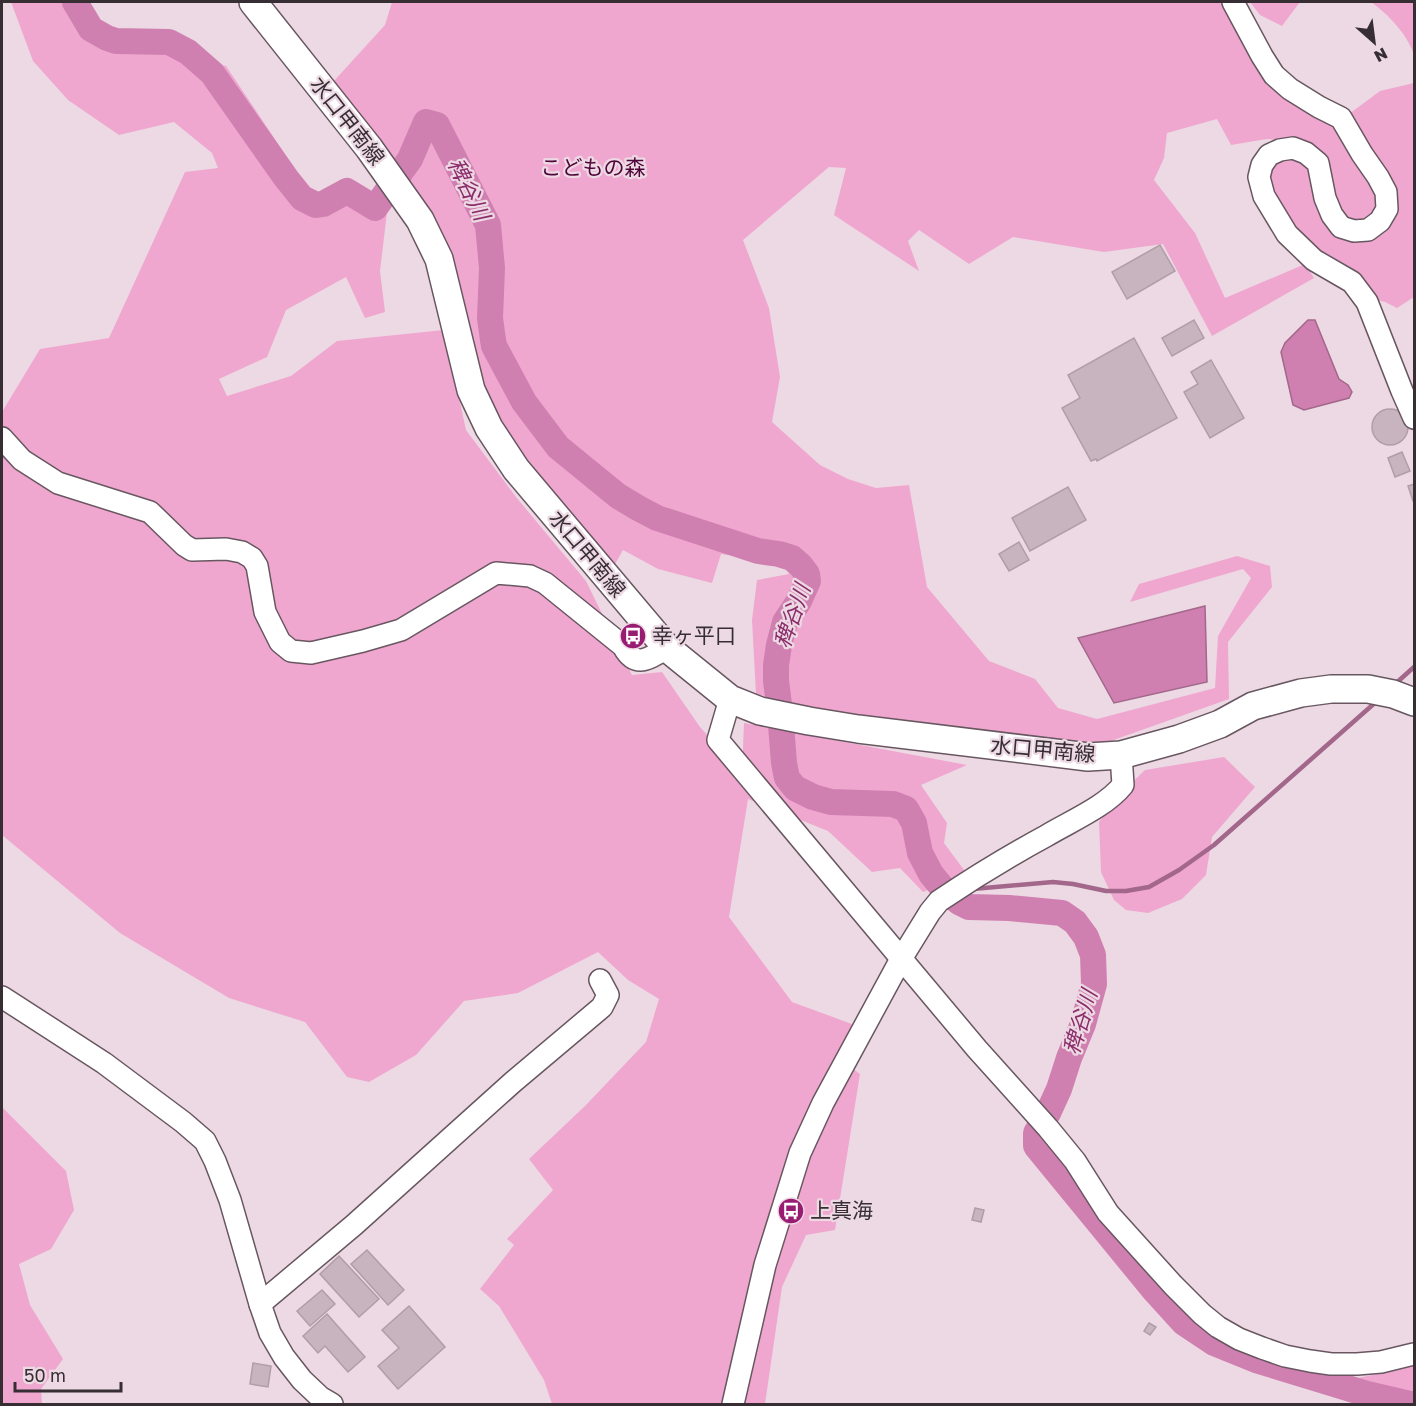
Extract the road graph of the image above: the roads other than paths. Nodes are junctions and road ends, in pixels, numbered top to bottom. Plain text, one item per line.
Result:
1 (254, 2) edge
2 (1233, 2) edge
3 (1414, 418) edge
4 (2, 438) edge
5 (667, 648) junction
6 (1395, 696) edge
7 (730, 699) junction
8 (1121, 755) junction
9 (901, 959) junction
10 (600, 980) dead end
11 (2, 997) edge
12 (260, 1304) junction
13 (1414, 1354) edge
14 (332, 1404) edge
15 (733, 1404) edge

1 - 5 main road, 水口甲南線
2 - 3 street
4 - 5 street
5 - 7 main road, 水口甲南線
6 - 8 main road, 水口甲南線
7 - 8 main road, 水口甲南線
7 - 9 street
8 - 9 street
9 - 13 street
9 - 15 street
10 - 12 street
11 - 12 street
12 - 14 street

